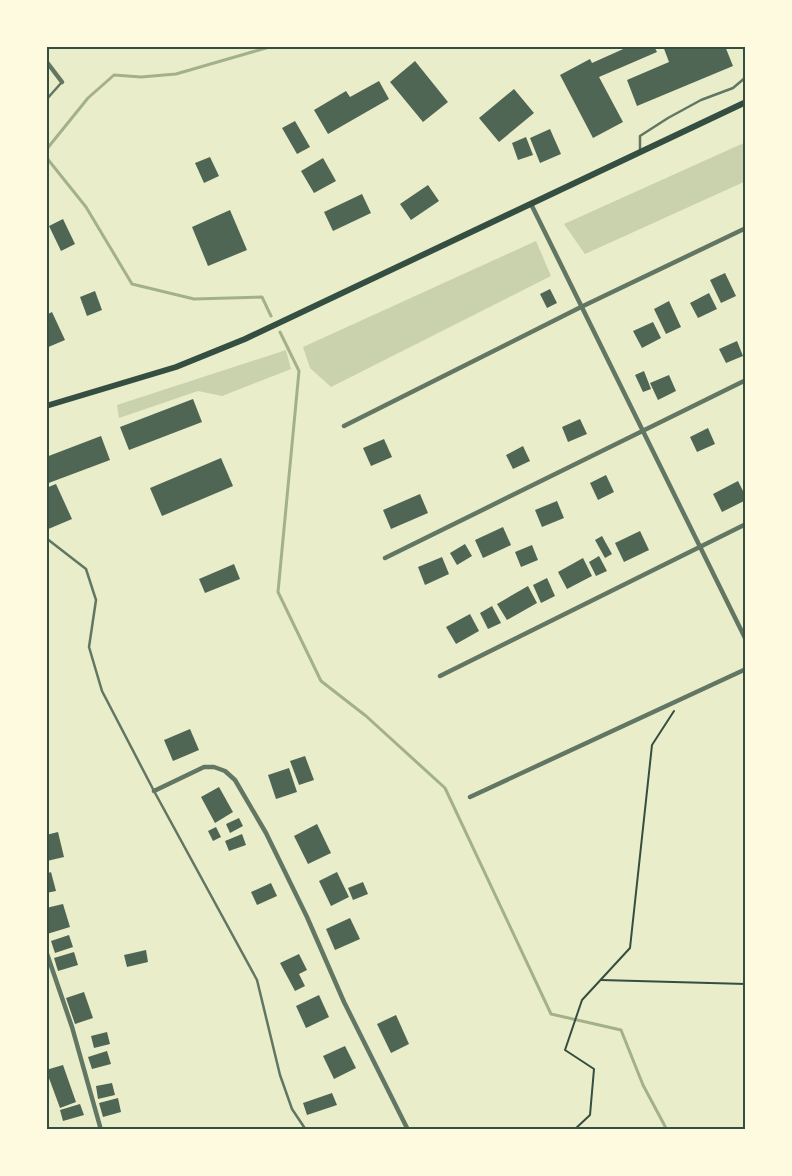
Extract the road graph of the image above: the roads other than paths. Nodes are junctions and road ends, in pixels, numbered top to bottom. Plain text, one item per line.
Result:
1 (46, 61) edge
2 (746, 77) edge
3 (62, 82) joint
4 (46, 100) edge
5 (746, 102) edge
6 (640, 152) junction
7 (530, 204) junction
8 (746, 228) edge
9 (582, 307) junction
10 (746, 380) edge
11 (46, 406) edge
12 (344, 426) dead end
13 (643, 431) junction
14 (746, 524) edge
15 (46, 538) edge
16 (700, 547) junction
17 (385, 558) dead end
18 (746, 640) edge
19 (746, 669) edge
20 (440, 676) dead end
21 (154, 791) junction
22 (470, 797) dead end
23 (46, 951) edge
24 (101, 1130) edge
25 (306, 1130) edge
26 (408, 1130) edge

1 - 3 street
2 - 6 lane
3 - 4 lane
5 - 6 main road
6 - 7 main road
7 - 9 street
7 - 11 main road
8 - 9 street
9 - 12 street
9 - 13 street
10 - 13 street
13 - 16 street
13 - 17 street
14 - 16 street
15 - 21 lane
16 - 18 street
16 - 20 street
19 - 22 street
21 - 25 lane
21 - 26 street
23 - 24 street

